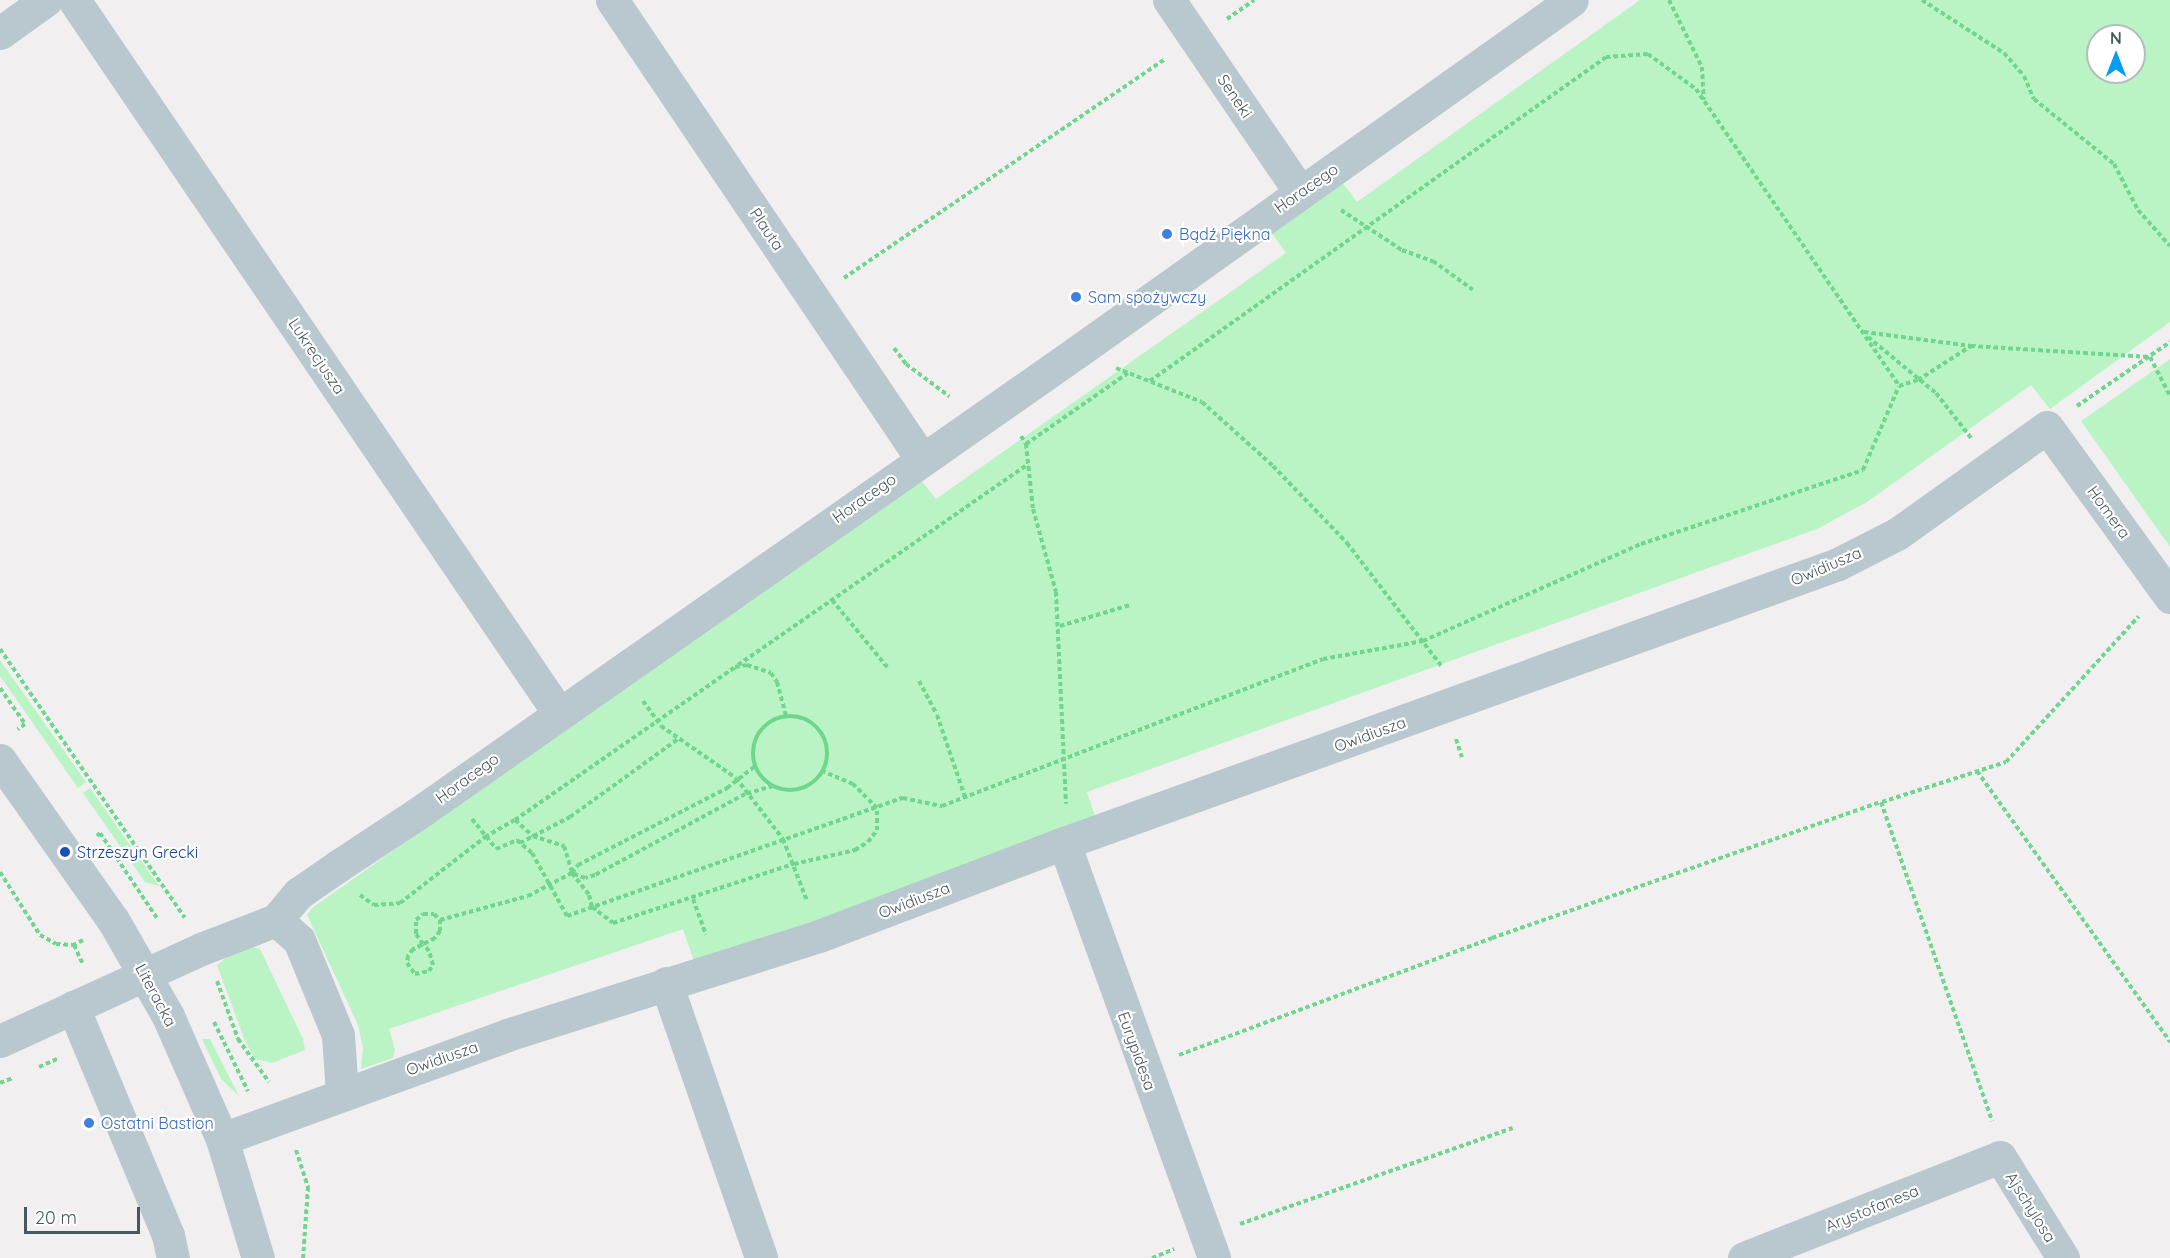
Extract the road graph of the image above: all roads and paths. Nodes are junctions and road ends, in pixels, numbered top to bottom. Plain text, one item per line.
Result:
1 (46, 0) edge
2 (74, 0) edge
3 (612, 0) edge
4 (1169, 0) edge
5 (1254, 0) edge
6 (1572, 0) edge
7 (1669, 0) edge
8 (1922, 0) edge
9 (0, 33) edge
10 (1196, 38) junction
11 (1704, 100) junction
12 (1300, 192) junction
13 (1366, 229) junction
14 (2170, 246) edge
15 (1473, 290) dead end
16 (814, 299) junction
17 (1863, 332) junction
18 (2170, 342) edge
19 (1971, 346) junction
20 (1077, 352) junction
21 (2150, 357) junction
22 (1128, 373) junction
23 (1918, 380) junction
24 (1150, 381) junction
25 (1899, 386) junction
26 (2170, 396) edge
27 (1000, 406) junction
28 (2047, 428) junction
29 (1026, 444) junction
30 (921, 458) junction
31 (1028, 464) junction
32 (1992, 465) junction
33 (2167, 593) edge
34 (832, 600) junction
35 (1130, 605) dead end
36 (1060, 626) junction
37 (1422, 641) junction
38 (0, 650) edge
39 (735, 667) junction
40 (888, 668) dead end
41 (620, 669) junction
42 (920, 681) dead end
43 (0, 688) edge
44 (1447, 706) junction
45 (558, 712) junction
46 (786, 715) junction
47 (657, 721) junction
48 (25, 724) dead end
49 (678, 739) junction
50 (1462, 757) dead end
51 (0, 760) edge
52 (1065, 760) junction
53 (755, 766) junction
54 (824, 771) junction
55 (1977, 771) junction
56 (738, 781) junction
57 (773, 786) junction
58 (452, 789) junction
59 (745, 794) junction
60 (965, 797) junction
61 (1881, 802) junction
62 (877, 808) junction
63 (515, 820) junction
64 (533, 836) junction
65 (484, 837) junction
66 (783, 839) junction
67 (1066, 842) junction
68 (520, 843) junction
69 (794, 864) junction
70 (338, 866) junction
71 (0, 872) edge
72 (572, 873) junction
73 (547, 885) junction
74 (592, 907) junction
75 (276, 920) junction
76 (440, 920) junction
77 (187, 922) dead end
78 (94, 933) dead end
79 (819, 936) junction
80 (423, 944) junction
81 (74, 945) junction
82 (88, 974) dead end
83 (214, 974) dead end
84 (147, 976) junction
85 (666, 983) junction
86 (73, 1007) junction
87 (209, 1013) dead end
88 (0, 1041) edge
89 (2170, 1042) edge
90 (1143, 1068) junction
91 (273, 1090) dead end
92 (342, 1093) junction
93 (252, 1100) dead end
94 (1514, 1128) dead end
95 (222, 1139) junction
96 (293, 1140) dead end
97 (2000, 1157) junction
98 (1210, 1247) edge
99 (1788, 1251) edge
100 (173, 1258) edge
101 (258, 1258) edge
102 (303, 1258) edge
103 (761, 1258) edge
104 (1152, 1258) edge
105 (1744, 1258) edge
106 (2062, 1258) edge

1 - 9 street
2 - 45 street, Lukrecjusza
3 - 16 street, Plauta
4 - 10 street, Seneki
5 - 10 path
6 - 12 street, Horacego
7 - 11 path
8 - 14 path
10 - 12 street, Seneki
10 - 16 path
11 - 13 path
11 - 17 path
12 - 20 street, Horacego
13 - 15 path
13 - 24 path
16 - 30 street, Plauta
17 - 19 path
17 - 23 path
17 - 25 path
18 - 21 path
19 - 21 path
19 - 23 path
20 - 22 path
20 - 27 street, Horacego
21 - 26 path
21 - 28 path
22 - 24 path
22 - 29 path
23 - 25 path
23 - 32 path
24 - 37 path
25 - 37 path
27 - 29 path
27 - 30 street, Horacego
28 - 32 street, Owidiusza
28 - 33 street, Homera
29 - 31 path
30 - 41 street, Horacego
31 - 34 path
31 - 36 path
32 - 44 street, Owidiusza
33 - 55 path
34 - 39 path
34 - 40 path
35 - 36 path
36 - 52 path
37 - 44 path
37 - 52 path
38 - 77 path
39 - 46 path
39 - 47 path
41 - 45 street, Horacego
41 - 47 path
42 - 60 path
43 - 48 path
44 - 50 path
44 - 67 street, Owidiusza
45 - 58 street, Horacego
46 - 53 path
46 - 54 path
47 - 49 path
47 - 63 path
49 - 56 path
49 - 64 path
51 - 84 street, Literacka
52 - 60 path
52 - 67 path
53 - 56 path
53 - 57 path
54 - 57 path
54 - 62 path
55 - 61 path
55 - 89 path
56 - 59 path
56 - 72 path
57 - 59 path
58 - 65 path
58 - 70 street, Horacego
59 - 66 path
59 - 72 path
60 - 62 path
61 - 90 path
61 - 97 path
62 - 66 path
62 - 69 path
63 - 64 path
63 - 65 path
64 - 68 path
64 - 72 path
65 - 68 path
65 - 70 path
66 - 69 path
66 - 74 path
67 - 79 street, Owidiusza
67 - 90 street, Eurypidesa
68 - 73 path
69 - 74 path
69 - 79 path
70 - 75 street, Horacego
71 - 81 path
72 - 73 path
72 - 74 path
73 - 74 path
73 - 76 path
75 - 84 street, Horacego
75 - 92 street
76 - 80 path
76 - 80 path
78 - 81 path
79 - 85 street, Owidiusza
80 - 80 path
81 - 82 path
83 - 91 path
84 - 86 street, Horacego
84 - 95 street, Literacka
85 - 92 street, Owidiusza
85 - 103 street
86 - 88 street, Horacego
86 - 100 street
87 - 93 path
90 - 98 street, Eurypidesa
92 - 95 street, Owidiusza
94 - 98 path
95 - 101 street, Literacka
96 - 102 path
97 - 99 street, Arystofanesa
97 - 106 street, Ajschylosa
98 - 104 path
99 - 105 street, Arystofanesa

